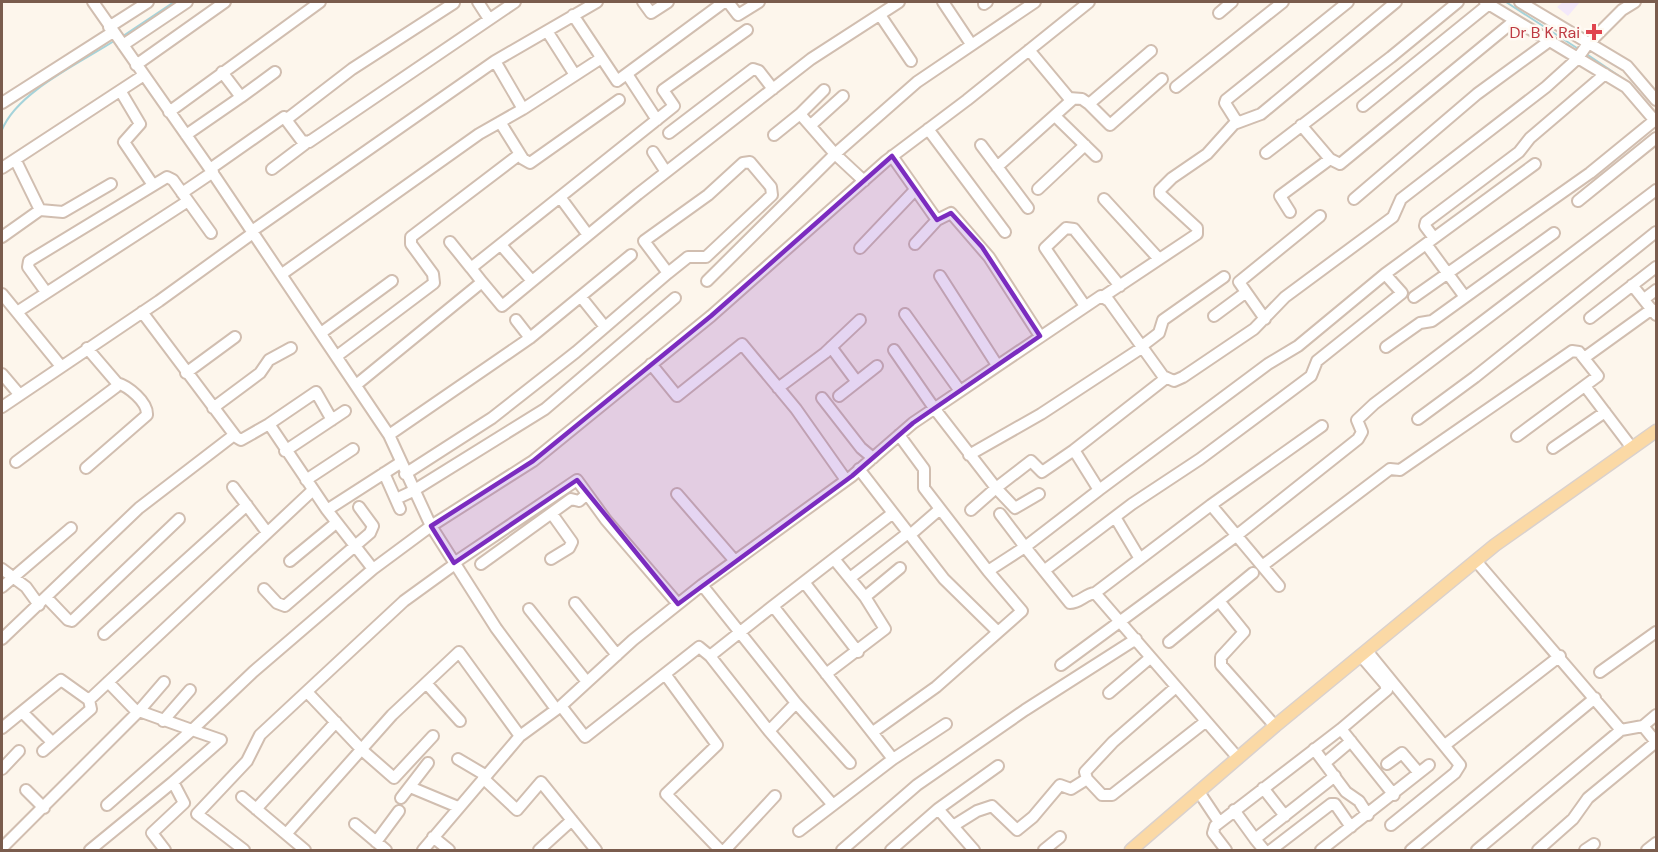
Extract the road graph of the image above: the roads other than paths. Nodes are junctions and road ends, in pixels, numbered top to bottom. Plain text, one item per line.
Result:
1 (93, 2) edge
2 (148, 2) edge
3 (187, 2) edge
4 (225, 2) edge
5 (320, 2) edge
6 (478, 2) edge
7 (515, 2) edge
8 (595, 2) edge
9 (643, 2) edge
10 (668, 2) edge
11 (726, 2) edge
12 (759, 2) edge
13 (897, 2) edge
14 (943, 2) edge
15 (1035, 2) edge
16 (1070, 2) edge
17 (1089, 2) edge
18 (1232, 2) edge
19 (1283, 2) edge
20 (1348, 2) edge
21 (1396, 2) edge
22 (1458, 2) edge
23 (1520, 2) edge
24 (1635, 2) edge
25 (454, 3) edge
26 (1487, 3) edge
27 (1077, 11) junction
28 (1220, 13) dead end
29 (573, 15) junction
30 (880, 15) junction
31 (489, 19) junction
32 (1514, 21) junction
33 (111, 30) junction
34 (747, 30) dead end
35 (1564, 30) junction
36 (547, 31) junction
37 (1553, 43) junction
38 (1588, 43) junction
39 (971, 44) junction
40 (123, 45) junction
41 (1029, 50) junction
42 (1151, 51) dead end
43 (1579, 57) junction
44 (600, 59) junction
45 (495, 61) junction
46 (911, 61) dead end
47 (136, 65) junction
48 (222, 72) junction
49 (275, 72) dead end
50 (627, 74) junction
51 (1605, 74) junction
52 (144, 75) junction
53 (575, 75) junction
54 (1162, 79) dead end
55 (1176, 87) dead end
56 (773, 89) junction
57 (824, 90) dead end
58 (121, 92) junction
59 (843, 96) dead end
60 (241, 97) junction
61 (1073, 99) junction
62 (619, 100) dead end
63 (1656, 100) edge
64 (2, 104) edge
65 (1089, 104) junction
66 (1363, 106) dead end
67 (524, 109) junction
68 (169, 112) junction
69 (800, 114) junction
70 (1056, 117) junction
71 (287, 119) junction
72 (657, 120) junction
73 (1655, 121) edge
74 (501, 122) junction
75 (1238, 122) junction
76 (811, 125) junction
77 (1301, 125) junction
78 (928, 129) junction
79 (669, 133) dead end
80 (186, 135) junction
81 (774, 135) dead end
82 (1656, 138) edge
83 (305, 144) junction
84 (981, 145) dead end
85 (1084, 145) junction
86 (653, 152) dead end
87 (1266, 153) dead end
88 (520, 154) junction
89 (836, 154) junction
90 (892, 156) junction
91 (1096, 156) dead end
92 (1330, 159) junction
93 (16, 161) junction
94 (1535, 164) dead end
95 (997, 167) junction
96 (2, 168) edge
97 (272, 169) dead end
98 (212, 171) junction
99 (666, 172) junction
100 (864, 181) junction
101 (111, 184) dead end
102 (153, 185) junction
103 (1038, 189) dead end
104 (915, 190) junction
105 (1656, 190) edge
106 (185, 197) junction
107 (560, 197) junction
108 (1104, 199) dead end
109 (1353, 199) dead end
110 (1578, 201) dead end
111 (1028, 208) dead end
112 (40, 210) junction
113 (1290, 212) dead end
114 (1320, 216) dead end
115 (937, 220) junction
116 (252, 232) junction
117 (1005, 232) dead end
118 (1656, 232) edge
119 (211, 233) dead end
120 (1554, 233) dead end
121 (588, 236) junction
122 (2, 237) edge
123 (1430, 241) junction
124 (450, 242) dead end
125 (915, 244) dead end
126 (501, 245) junction
127 (860, 248) dead end
128 (631, 255) dead end
129 (1159, 259) junction
130 (1656, 267) edge
131 (471, 268) junction
132 (1448, 272) junction
133 (668, 273) junction
134 (282, 274) junction
135 (1385, 274) junction
136 (940, 276) dead end
137 (1224, 277) dead end
138 (707, 280) dead end
139 (392, 281) dead end
140 (532, 281) junction
141 (482, 282) junction
142 (1632, 285) junction
143 (1120, 286) junction
144 (1656, 290) edge
145 (46, 292) junction
146 (1245, 293) junction
147 (2, 294) edge
148 (1104, 296) junction
149 (581, 297) junction
150 (1414, 297) dead end
151 (1465, 297) junction
152 (675, 298) dead end
153 (1644, 300) junction
154 (1085, 306) junction
155 (17, 312) junction
156 (142, 312) junction
157 (1654, 312) edge
158 (904, 314) dead end
159 (1214, 316) dead end
160 (1590, 318) dead end
161 (1265, 319) junction
162 (516, 320) dead end
163 (860, 320) dead end
164 (605, 327) junction
165 (321, 333) junction
166 (1040, 336) junction
167 (236, 337) dead end
168 (530, 338) junction
169 (1142, 346) junction
170 (831, 347) junction
171 (1386, 347) dead end
172 (87, 348) junction
173 (291, 348) dead end
174 (894, 350) dead end
175 (337, 356) junction
176 (1584, 358) junction
177 (651, 364) junction
178 (997, 365) junction
179 (60, 366) junction
180 (878, 366) dead end
181 (186, 373) junction
182 (2, 374) edge
183 (1166, 378) junction
184 (857, 382) junction
185 (117, 383) junction
186 (356, 386) junction
187 (1585, 386) junction
188 (778, 388) junction
189 (960, 391) junction
190 (19, 394) junction
191 (839, 396) dead end
192 (822, 398) dead end
193 (2, 407) edge
194 (213, 408) junction
195 (934, 408) junction
196 (345, 411) dead end
197 (1605, 412) junction
198 (1418, 419) dead end
199 (332, 420) junction
200 (269, 424) junction
201 (1322, 426) dead end
202 (1656, 431) edge
203 (234, 435) junction
204 (389, 435) junction
205 (899, 435) junction
206 (1517, 436) dead end
207 (1553, 448) dead end
208 (1632, 448) junction
209 (353, 450) dead end
210 (1074, 450) junction
211 (285, 451) junction
212 (969, 455) junction
213 (873, 458) junction
214 (16, 462) dead end
215 (400, 463) junction
216 (86, 468) dead end
217 (859, 469) junction
218 (384, 473) junction
219 (405, 474) junction
220 (306, 480) junction
221 (846, 480) junction
222 (233, 487) dead end
223 (996, 488) junction
224 (313, 490) junction
225 (1100, 490) junction
226 (413, 491) junction
227 (587, 494) junction
228 (677, 494) dead end
229 (1039, 494) dead end
230 (247, 505) junction
231 (1211, 505) junction
232 (359, 507) dead end
233 (940, 509) junction
234 (327, 510) junction
235 (971, 510) dead end
236 (552, 513) junction
237 (893, 513) junction
238 (1000, 514) dead end
239 (1115, 517) junction
240 (179, 519) dead end
241 (336, 523) junction
242 (431, 526) junction
243 (71, 528) dead end
244 (266, 531) junction
245 (909, 534) junction
246 (1236, 536) junction
247 (354, 547) junction
248 (1025, 547) junction
249 (834, 559) junction
250 (1140, 559) junction
251 (551, 560) dead end
252 (290, 561) dead end
253 (735, 561) junction
254 (1476, 561) junction
255 (454, 564) junction
256 (481, 564) dead end
257 (900, 568) dead end
258 (2, 569) edge
259 (373, 569) junction
260 (1257, 569) junction
261 (1045, 570) junction
262 (988, 571) junction
263 (13, 576) junction
264 (850, 578) junction
265 (804, 582) junction
266 (702, 585) junction
267 (1279, 586) dead end
268 (2, 587) edge
269 (264, 589) dead end
270 (1095, 593) junction
271 (865, 597) junction
272 (43, 601) junction
273 (1219, 601) junction
274 (575, 603) dead end
275 (678, 604) junction
276 (774, 606) junction
277 (529, 609) dead end
278 (1122, 622) junction
279 (997, 631) junction
280 (740, 632) junction
281 (1656, 632) edge
282 (104, 634) dead end
283 (2, 639) edge
284 (1136, 639) junction
285 (1169, 642) dead end
286 (858, 652) junction
287 (1364, 653) junction
288 (617, 655) junction
289 (710, 656) junction
290 (1560, 656) junction
291 (1150, 658) junction
292 (1061, 664) dead end
293 (1600, 672) dead end
294 (665, 674) junction
295 (826, 674) junction
296 (108, 682) junction
297 (164, 682) dead end
298 (587, 682) junction
299 (426, 683) junction
300 (1176, 687) junction
301 (190, 690) dead end
302 (307, 692) junction
303 (1110, 693) dead end
304 (1595, 698) junction
305 (89, 700) junction
306 (796, 703) junction
307 (559, 708) junction
308 (138, 711) junction
309 (22, 712) junction
310 (1656, 715) edge
311 (163, 721) junction
312 (459, 721) dead end
313 (336, 722) junction
314 (1205, 723) junction
315 (946, 724) dead end
316 (1275, 726) junction
317 (1642, 726) junction
318 (2, 728) edge
319 (1341, 729) junction
320 (192, 730) junction
321 (1621, 730) junction
322 (769, 731) junction
323 (873, 732) junction
324 (433, 736) dead end
325 (520, 736) junction
326 (1351, 741) junction
327 (52, 742) junction
328 (1656, 742) edge
329 (1445, 745) junction
330 (1314, 749) junction
331 (362, 750) junction
332 (19, 751) dead end
333 (43, 751) dead end
334 (1238, 758) junction
335 (458, 759) dead end
336 (893, 759) junction
337 (850, 763) dead end
338 (1325, 763) junction
339 (428, 764) dead end
340 (1387, 764) dead end
341 (1429, 765) dead end
342 (998, 766) dead end
343 (2, 769) edge
344 (1419, 773) junction
345 (1335, 776) junction
346 (484, 777) junction
347 (1087, 778) junction
348 (173, 782) junction
349 (410, 787) junction
350 (1263, 788) junction
351 (26, 790) dead end
352 (1199, 792) junction
353 (1394, 795) junction
354 (775, 796) dead end
355 (242, 797) dead end
356 (401, 798) dead end
357 (107, 805) dead end
358 (833, 805) junction
359 (458, 807) junction
360 (44, 808) junction
361 (256, 809) junction
362 (938, 809) junction
363 (1234, 810) junction
364 (399, 811) dead end
365 (1368, 815) junction
366 (1285, 816) junction
367 (572, 820) junction
368 (1219, 822) junction
369 (355, 824) dead end
370 (1391, 825) dead end
371 (953, 826) junction
372 (1351, 827) junction
373 (799, 831) dead end
374 (287, 833) junction
375 (433, 837) junction
376 (1060, 837) dead end
377 (1256, 840) junction
378 (376, 842) junction
379 (1656, 843) edge
380 (2, 848) edge
381 (90, 850) edge
382 (165, 850) edge
383 (244, 850) edge
384 (305, 850) edge
385 (386, 850) edge
386 (423, 850) edge
387 (449, 850) edge
388 (539, 850) edge
389 (596, 850) edge
390 (720, 850) edge
391 (725, 850) edge
392 (842, 850) edge
393 (891, 850) edge
394 (974, 850) edge
395 (1044, 850) edge
396 (1131, 850) edge
397 (1226, 850) edge
398 (1264, 850) edge
399 (1271, 850) edge
400 (1321, 850) edge
401 (1411, 850) edge
402 (1477, 850) edge
403 (1538, 850) edge
404 (1647, 850) edge

1 - 33 street
2 - 33 street
3 - 40 street
4 - 47 street
5 - 48 street
6 - 31 street
7 - 31 street
8 - 29 street
9 - 10 street
11 - 12 street
11 - 50 street
13 - 30 street
14 - 39 street
15 - 39 street
16 - 27 street
17 - 27 street
18 - 28 street
19 - 55 street
20 - 75 street
21 - 75 street
22 - 77 street
23 - 35 street
24 - 38 street
25 - 71 street
26 - 32 street
26 - 66 street
27 - 41 street
29 - 36 street
29 - 44 street
30 - 46 street
30 - 56 street
31 - 83 street
32 - 37 street
32 - 92 street
33 - 40 street
33 - 64 street
34 - 72 street
35 - 37 street
35 - 38 street
36 - 45 street
36 - 53 street
37 - 43 street
37 - 109 street
38 - 43 street
38 - 63 street
39 - 89 street
40 - 47 street
41 - 61 street
41 - 78 street
42 - 65 street
43 - 51 street
43 - 161 street
44 - 50 street
44 - 53 street
45 - 67 street
45 - 116 street
47 - 52 street
48 - 60 street
48 - 68 street
49 - 60 street
50 - 72 street
51 - 73 street
51 - 123 street
52 - 58 street
52 - 68 street
53 - 67 street
54 - 65 street
56 - 79 street
56 - 99 street
57 - 69 street
58 - 93 street
58 - 102 street
59 - 76 street
60 - 80 street
61 - 65 street
61 - 70 street
62 - 88 street
67 - 74 street
68 - 80 street
69 - 76 street
69 - 81 street
70 - 85 street
70 - 95 street
71 - 83 street
71 - 98 street
72 - 107 street
73 - 132 street
74 - 88 street
74 - 134 street
75 - 129 street
76 - 89 street
77 - 87 street
77 - 92 street
78 - 90 street
78 - 117 street
80 - 98 street
82 - 110 street
83 - 97 street
84 - 95 street
85 - 91 street
85 - 103 street
86 - 99 street
88 - 175 street
89 - 100 street
89 - 138 street
90 - 100 street
90 - 104 street
92 - 113 street
93 - 96 street
93 - 112 street
94 - 123 street
95 - 111 street
98 - 106 street
98 - 116 street
99 - 121 street
100 - 177 street
101 - 112 street
102 - 106 street
102 - 145 street
104 - 115 street
104 - 127 street
105 - 246 street
106 - 119 street
106 - 145 street
107 - 121 street
107 - 126 street
108 - 129 street
112 - 122 street
114 - 146 street
115 - 125 street
115 - 166 street
116 - 134 street
116 - 156 street
118 - 198 street
120 - 151 street
121 - 140 street
123 - 132 street
123 - 135 street
124 - 131 street
126 - 131 street
126 - 140 street
128 - 149 street
129 - 143 street
130 - 142 street
131 - 141 street
132 - 150 street
132 - 151 street
133 - 133 street
133 - 164 street
134 - 165 street
135 - 225 street
135 - 239 street
136 - 178 street
137 - 169 street
139 - 165 street
140 - 141 street
141 - 186 street
142 - 153 street
142 - 160 street
143 - 148 street
143 - 154 street
144 - 153 street
145 - 155 street
146 - 159 street
146 - 161 street
147 - 155 street
148 - 154 street
148 - 169 street
149 - 164 street
149 - 168 street
151 - 171 street
152 - 226 street
153 - 157 street
154 - 166 street
155 - 179 street
156 - 172 street
156 - 181 street
157 - 176 street
158 - 189 street
161 - 183 street
162 - 168 street
163 - 170 street
164 - 219 street
165 - 175 street
166 - 178 street
167 - 181 street
168 - 204 street
169 - 183 street
169 - 212 street
170 - 184 street
170 - 188 street
172 - 179 street
172 - 185 street
173 - 194 street
174 - 195 street
175 - 186 street
176 - 187 street
176 - 260 street
177 - 188 street
177 - 242 street
178 - 189 street
179 - 190 street
180 - 184 street
181 - 194 street
182 - 190 street
183 - 210 street
184 - 191 street
185 - 214 street
185 - 216 street
186 - 204 street
187 - 197 street
187 - 206 street
188 - 221 street
189 - 195 street
190 - 193 street
192 - 213 street
194 - 203 street
195 - 205 street
195 - 212 street
196 - 199 street
197 - 207 street
197 - 208 street
199 - 200 street
199 - 211 street
200 - 203 street
200 - 211 street
201 - 231 street
202 - 208 main road
203 - 272 street
204 - 215 street
205 - 213 street
205 - 233 street
208 - 254 main road
209 - 220 street
210 - 223 street
210 - 225 street
211 - 220 street
212 - 223 street
213 - 217 street
215 - 218 street
215 - 219 street
217 - 221 street
217 - 237 street
218 - 226 street
218 - 234 street
219 - 226 street
220 - 224 street
221 - 253 street
222 - 230 street
223 - 229 street
223 - 235 street
224 - 234 street
224 - 244 street
225 - 248 street
226 - 242 street
227 - 236 street
227 - 255 street
227 - 275 street
228 - 253 street
230 - 244 street
230 - 282 street
231 - 246 street
231 - 250 street
232 - 247 street
233 - 245 street
233 - 262 street
234 - 241 street
236 - 251 street
236 - 256 street
237 - 245 street
237 - 249 street
238 - 248 street
239 - 250 street
239 - 261 street
240 - 272 street
241 - 247 street
241 - 252 street
242 - 255 street
242 - 259 street
243 - 263 street
244 - 296 street
245 - 264 street
245 - 279 street
246 - 260 street
246 - 278 street
247 - 259 street
247 - 269 street
248 - 261 street
248 - 262 street
249 - 264 street
249 - 265 street
250 - 270 street
253 - 266 street
254 - 287 main road
254 - 290 street
255 - 302 street
255 - 307 street
257 - 271 street
258 - 263 street
259 - 320 street
260 - 267 street
260 - 273 street
261 - 270 street
262 - 279 street
263 - 268 street
263 - 272 street
264 - 271 street
265 - 276 street
265 - 286 street
266 - 275 street
266 - 280 street
270 - 278 street
271 - 286 street
272 - 283 street
273 - 285 street
273 - 316 street
274 - 288 street
275 - 288 street
276 - 280 street
276 - 295 street
277 - 298 street
278 - 284 street
278 - 292 street
279 - 323 street
280 - 289 street
280 - 306 street
281 - 293 street
284 - 291 street
284 - 392 street
286 - 295 street
287 - 316 main road
287 - 319 street
287 - 329 street
288 - 298 street
289 - 294 street
289 - 322 street
290 - 304 street
290 - 329 street
291 - 300 street
291 - 303 street
294 - 307 street
294 - 390 street
295 - 323 street
296 - 305 street
296 - 308 street
297 - 308 street
298 - 307 street
299 - 312 street
299 - 325 street
299 - 331 street
300 - 314 street
300 - 347 street
301 - 311 street
302 - 313 street
302 - 383 street
304 - 321 street
304 - 401 street
305 - 309 street
305 - 327 street
306 - 322 street
306 - 337 street
307 - 325 street
308 - 311 street
308 - 360 street
309 - 318 street
309 - 327 street
310 - 317 street
311 - 320 street
313 - 331 street
313 - 361 street
314 - 334 street
314 - 347 street
315 - 336 street
316 - 334 main road
317 - 321 street
317 - 328 street
319 - 326 street
319 - 330 street
320 - 348 street
320 - 357 street
321 - 402 street
322 - 358 street
323 - 336 street
324 - 331 street
325 - 346 street
326 - 338 street
326 - 353 street
327 - 333 street
328 - 403 street
329 - 370 street
330 - 338 street
330 - 350 street
331 - 374 street
332 - 343 street
334 - 352 main road
335 - 346 street
336 - 358 street
338 - 345 street
339 - 349 street
340 - 344 street
341 - 344 street
342 - 362 street
344 - 353 street
345 - 365 street
345 - 366 street
346 - 359 street
346 - 367 street
347 - 371 street
348 - 381 street
348 - 382 street
349 - 356 street
349 - 359 street
350 - 363 street
350 - 366 street
351 - 360 street
352 - 368 street
352 - 396 main road
353 - 365 street
354 - 391 street
355 - 361 street
358 - 373 street
359 - 375 street
360 - 380 street
361 - 374 street
362 - 371 street
362 - 393 street
363 - 368 street
363 - 377 street
364 - 378 street
365 - 372 street
366 - 377 street
367 - 388 street
367 - 389 street
368 - 397 street
369 - 378 street
371 - 394 street
372 - 399 street
372 - 400 street
374 - 384 street
375 - 386 street
375 - 387 street
376 - 395 street
377 - 398 street
378 - 385 street
379 - 404 street

